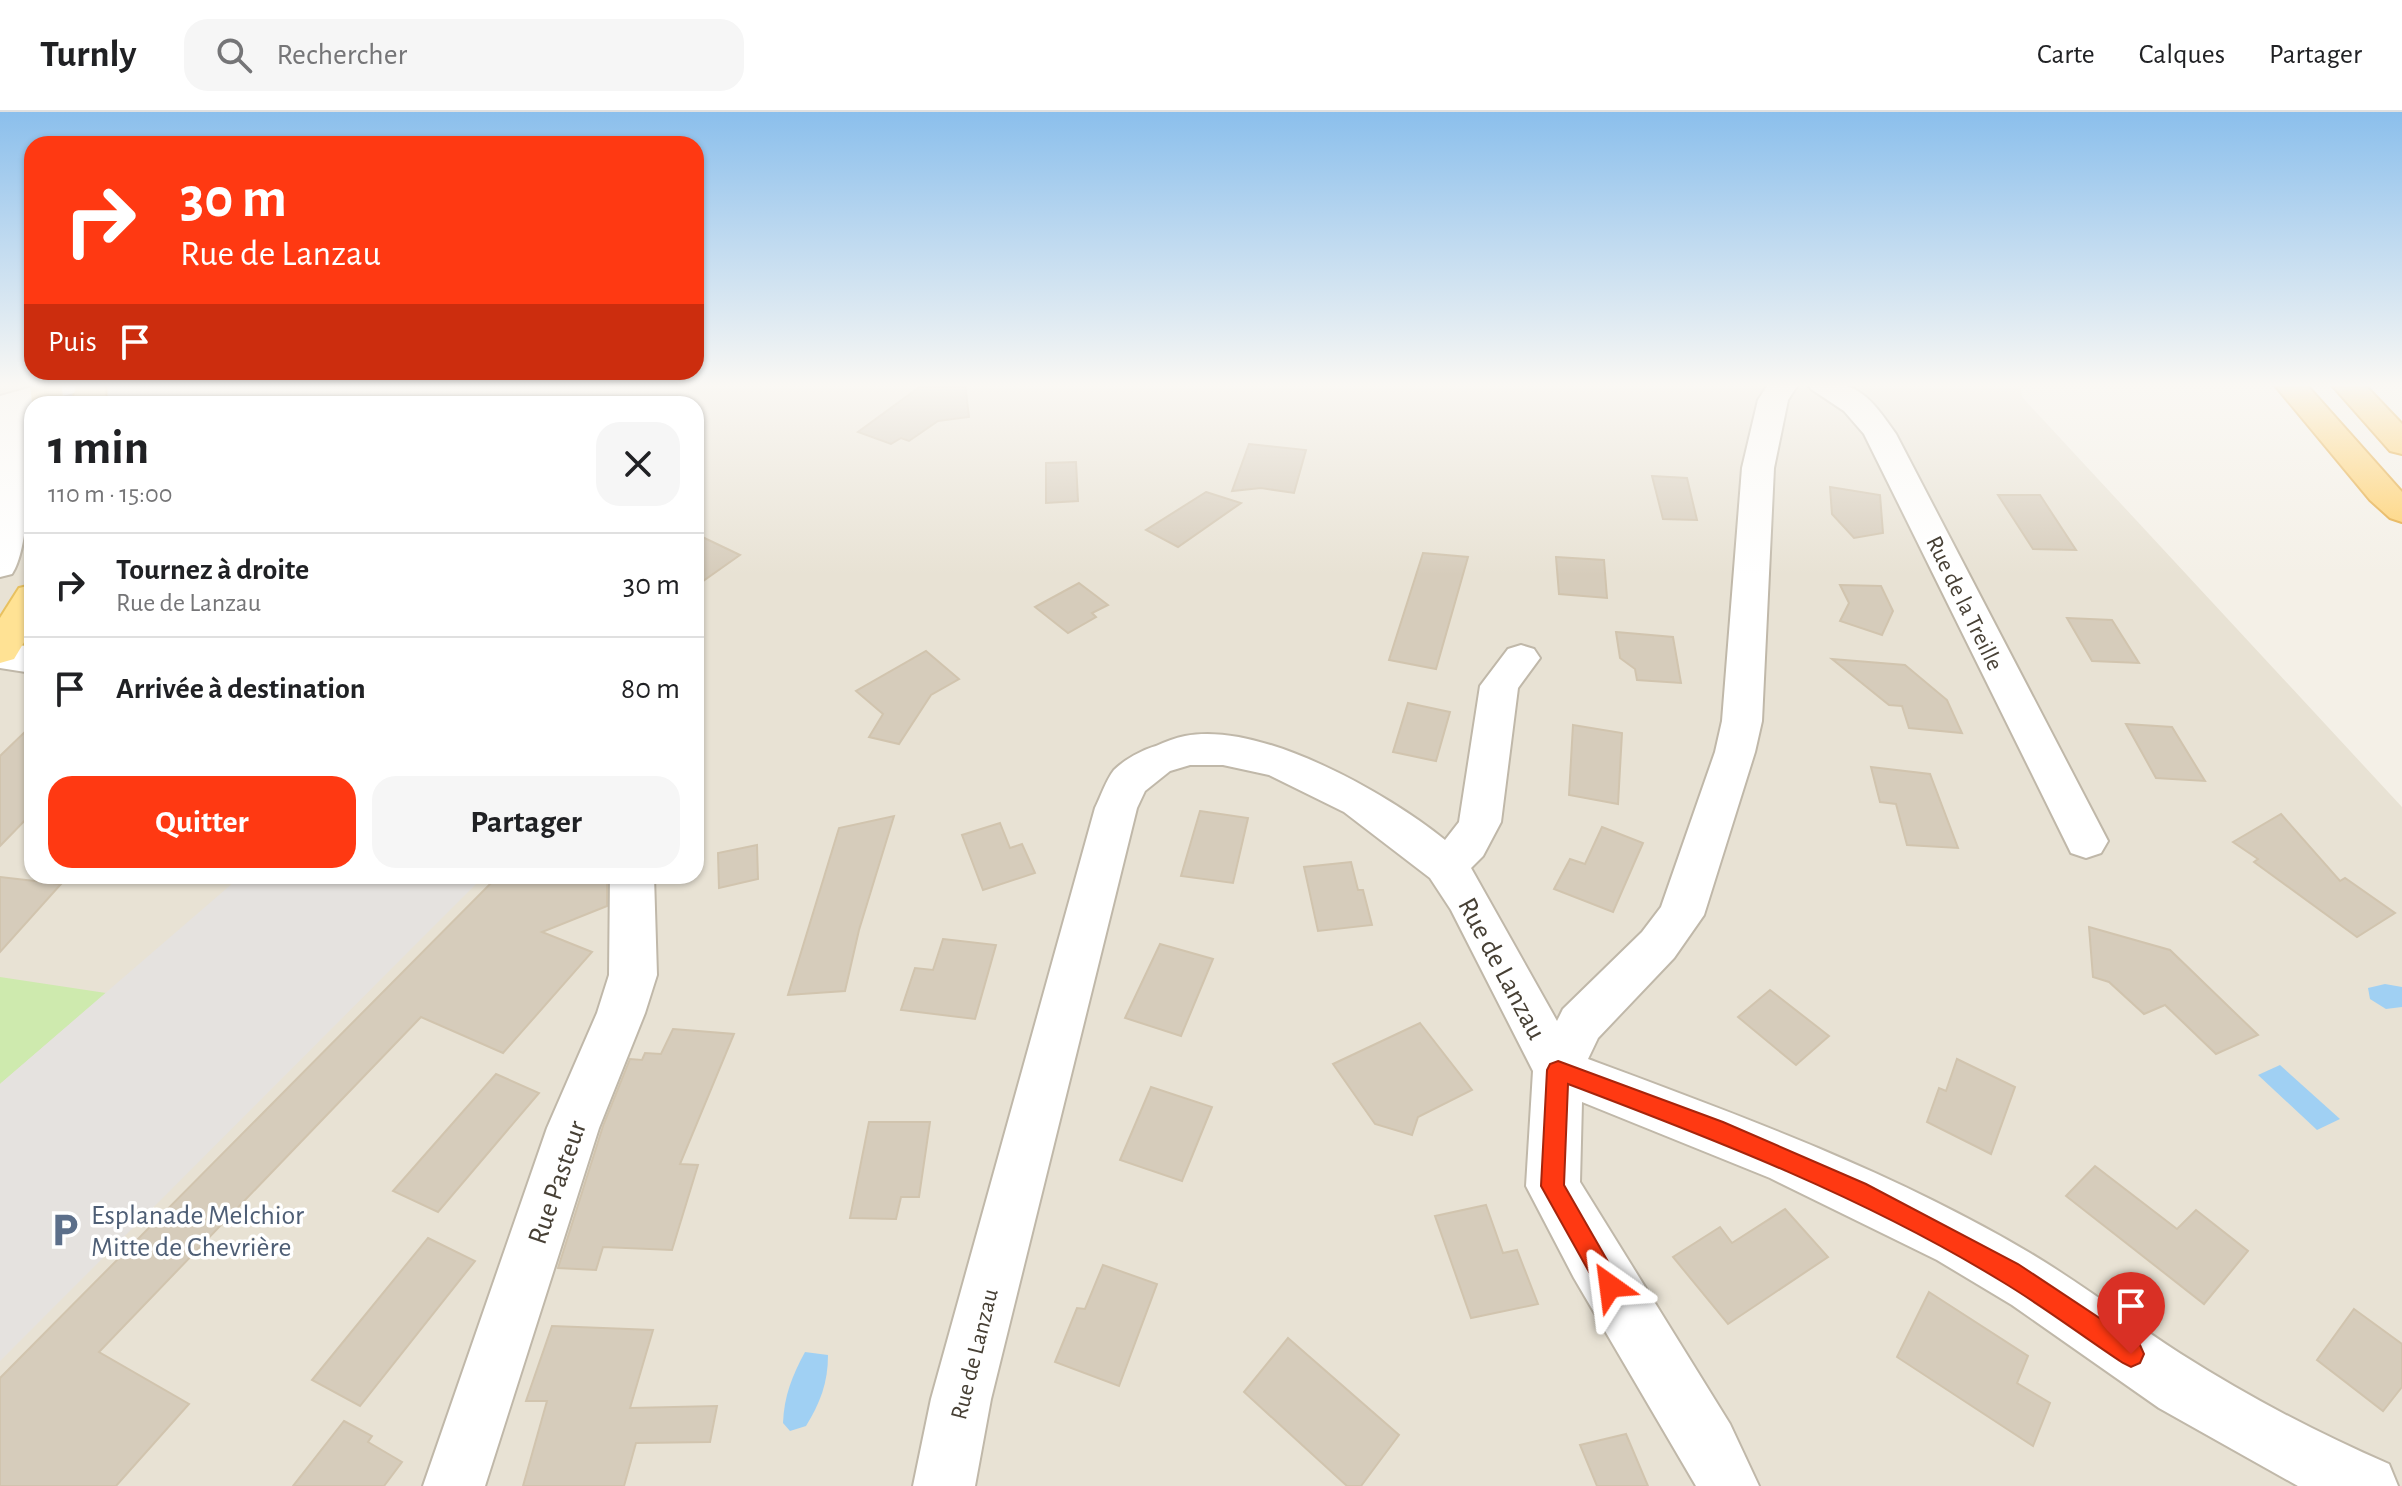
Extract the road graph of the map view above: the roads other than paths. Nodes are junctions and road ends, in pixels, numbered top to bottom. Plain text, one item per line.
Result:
1 (20, 447) edge
2 (1763, 447) edge
3 (1887, 447) edge
4 (2343, 447) edge
5 (2402, 511) edge
6 (14, 513) edge
7 (0, 566) edge
8 (24, 611) edge
9 (24, 642) edge
10 (0, 653) edge
11 (24, 658) edge
12 (1521, 658) dead end
13 (2086, 841) dead end
14 (1446, 866) junction
15 (632, 884) edge
16 (1558, 1070) junction
17 (454, 1486) edge
18 (944, 1486) edge
19 (1728, 1486) edge
20 (2367, 1486) edge

1 - 6 street
2 - 16 street
3 - 13 street, Rue de la Treille
4 - 5 highway
6 - 7 street
8 - 10 main road
9 - 10 main road
10 - 11 street
12 - 14 street
14 - 16 street, Rue de Lanzau
14 - 18 street, Rue de Lanzau
15 - 17 street, Rue Pasteur
16 - 19 street
16 - 20 street

